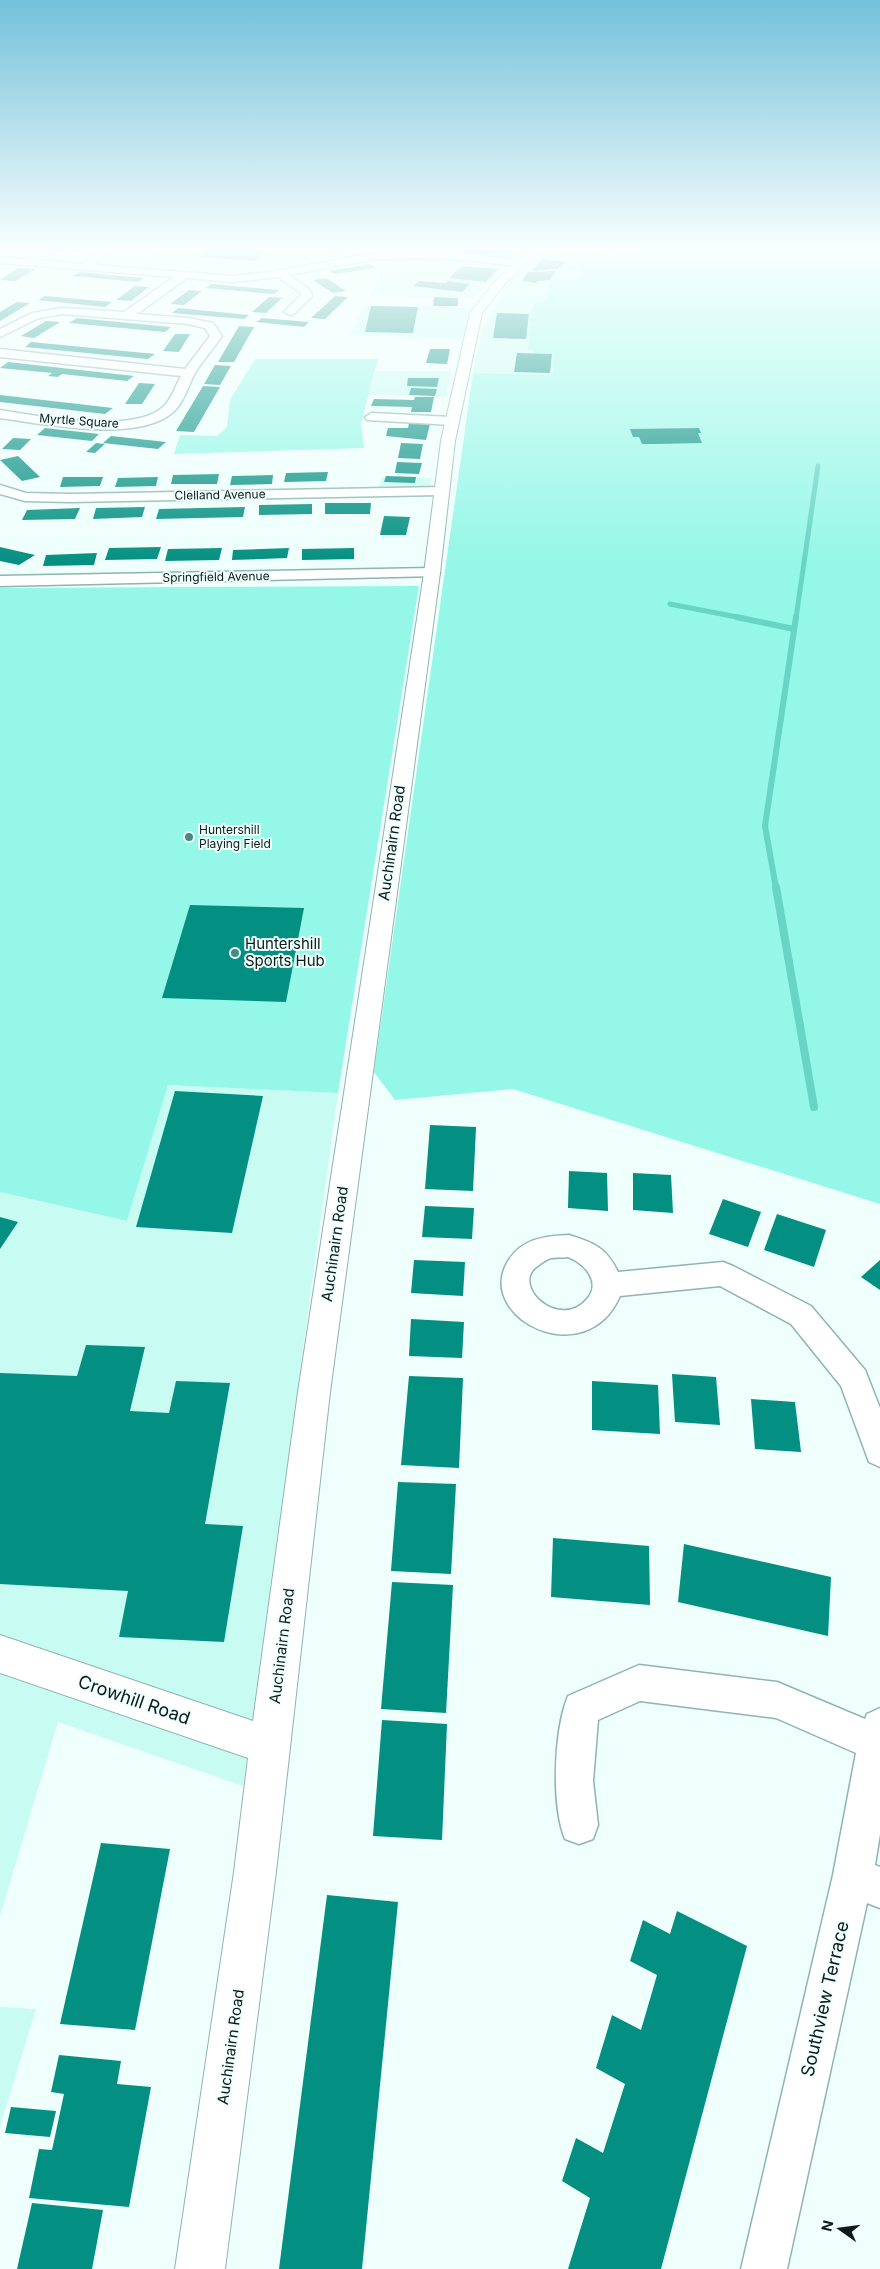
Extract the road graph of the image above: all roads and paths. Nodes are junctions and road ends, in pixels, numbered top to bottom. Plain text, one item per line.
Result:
1 (0, 353) edge
2 (204, 353) edge
3 (467, 353) edge
4 (189, 373) junction
5 (0, 414) edge
6 (16, 416) junction
7 (372, 417) dead end
8 (451, 421) junction
9 (0, 429) edge
10 (0, 489) edge
11 (441, 491) junction
12 (432, 573) junction
13 (0, 581) edge
14 (608, 1285) dead end
15 (880, 1452) edge
16 (0, 1654) edge
17 (878, 1735) edge
18 (269, 1746) junction
19 (579, 1824) dead end
20 (866, 1882) edge
21 (200, 2269) edge
22 (764, 2269) edge

1 - 4 street
2 - 4 street, Myrtle Square
3 - 8 main road, Auchinairn Road
4 - 6 street, Myrtle Square
5 - 6 street, Myrtle Square
6 - 9 street
7 - 8 street
8 - 11 main road, Auchinairn Road
10 - 11 street, Clelland Avenue
11 - 12 main road, Auchinairn Road
12 - 13 street, Springfield Avenue
12 - 18 main road, Auchinairn Road
14 - 15 street
16 - 18 main road, Crowhill Road
17 - 19 street
17 - 20 street, Southview Terrace
18 - 21 main road, Auchinairn Road
20 - 22 street, Southview Terrace

